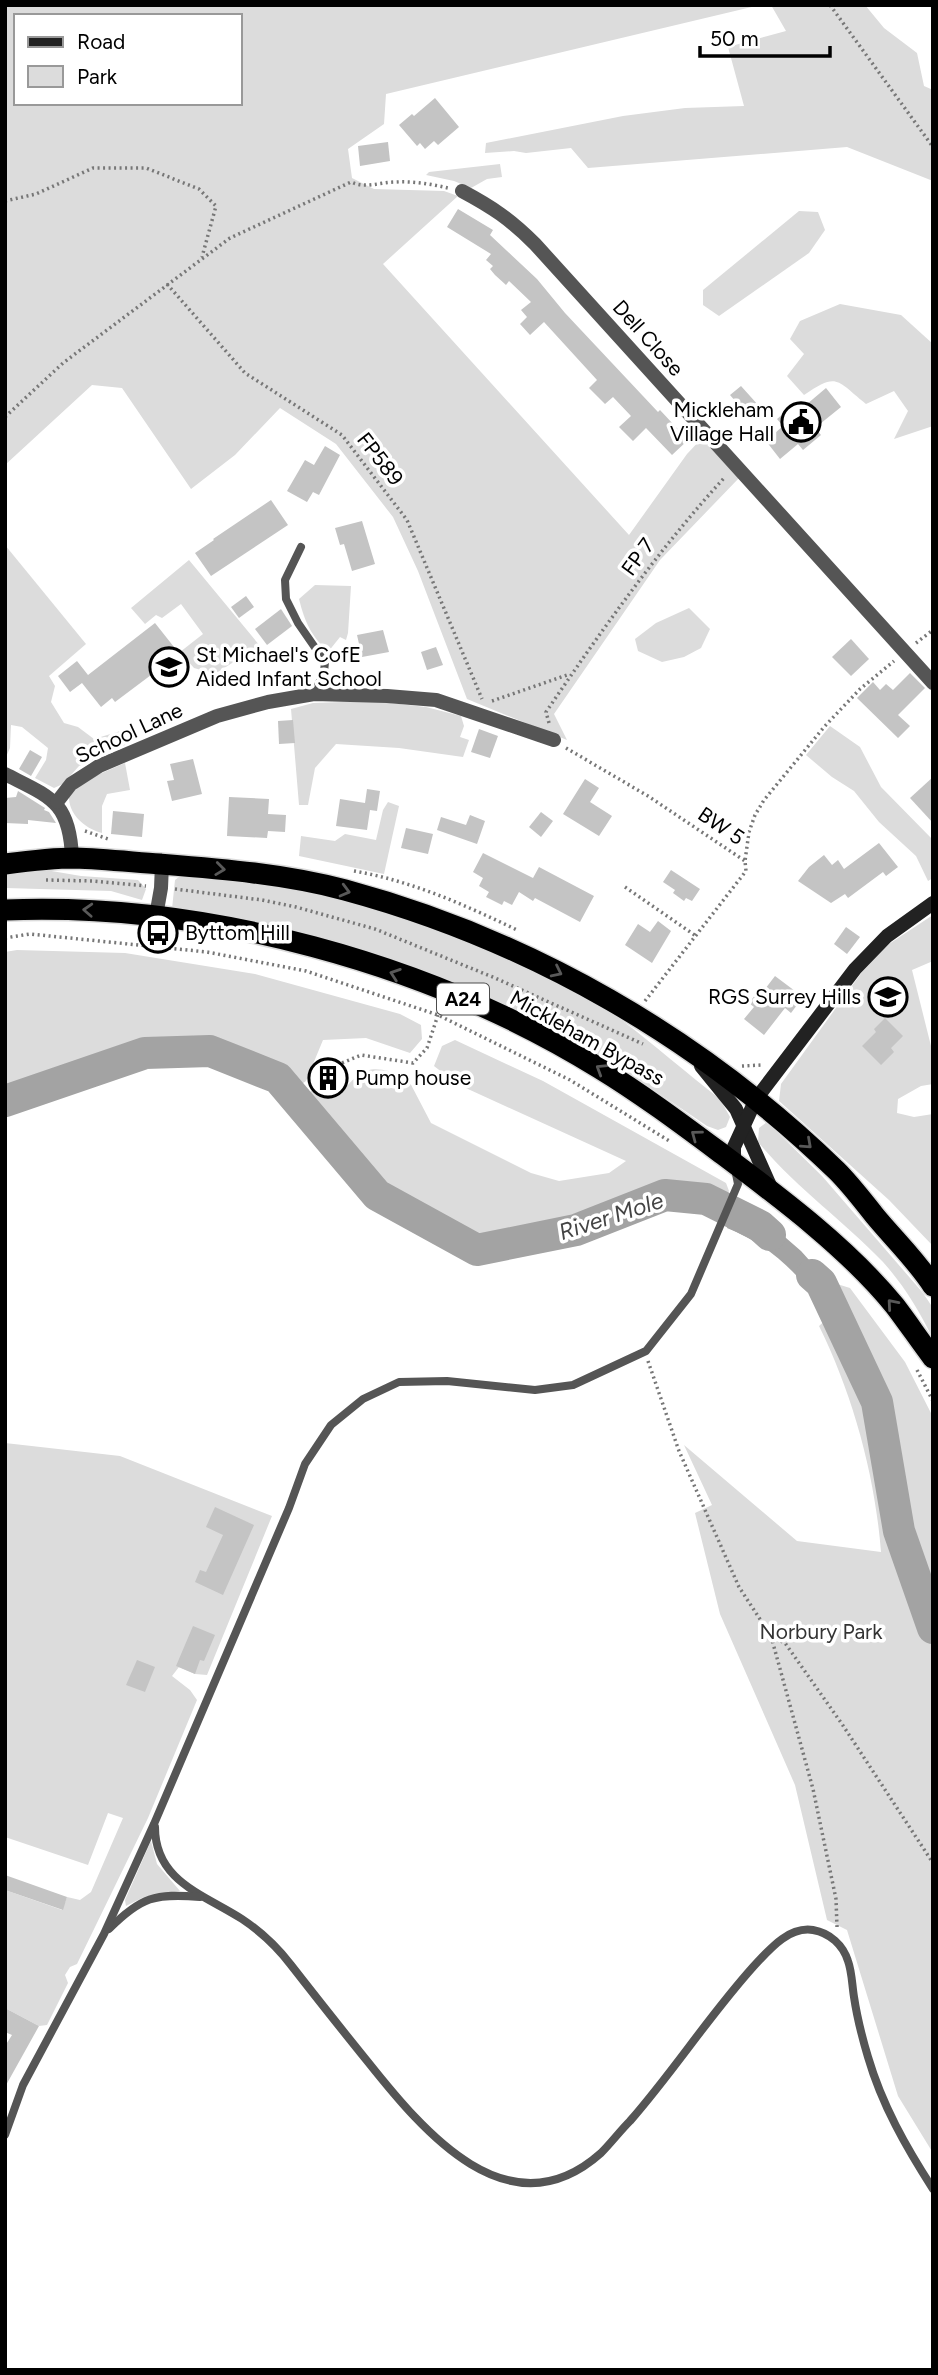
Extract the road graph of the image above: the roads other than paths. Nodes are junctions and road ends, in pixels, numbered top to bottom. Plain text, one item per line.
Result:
1 (462, 191) road end
2 (301, 547) dead end
3 (933, 683) edge
4 (314, 694) junction
5 (554, 740) road end
6 (5, 774) edge
7 (57, 802) junction
8 (72, 858) junction
9 (5, 864) edge
10 (162, 864) junction
11 (933, 903) edge
12 (9, 907) edge
13 (156, 916) junction
14 (688, 1048) junction
15 (756, 1098) junction
16 (744, 1124) junction
17 (736, 1173) junction
18 (775, 1194) junction
19 (933, 1286) edge
20 (923, 1361) edge
21 (155, 1824) junction
22 (203, 1897) junction
23 (104, 1934) junction
24 (5, 2135) edge
25 (933, 2189) edge

1 - 3 street, Dell Close
2 - 4 lane
4 - 5 street, School Lane
4 - 7 street, School Lane
6 - 7 street
7 - 8 street
8 - 9 highway, Mickleham Bypass
8 - 10 highway, Mickleham Bypass
10 - 13 street
10 -> 14 highway, Mickleham Bypass
11 - 15 main road
13 -> 12 highway, Mickleham Bypass / A24
17 -> 13 highway, Mickleham Bypass / A24
14 - 15 highway, Mickleham Bypass
14 - 16 main road
15 - 16 main road
15 -> 19 highway, Mickleham Bypass
16 - 17 main road
16 - 18 main road
17 - 18 highway, Mickleham Bypass / A24
17 - 21 lane
20 -> 18 highway, Mickleham Bypass / A24
21 - 22 lane
21 - 23 lane
22 - 23 lane
22 - 25 lane
23 - 24 lane

